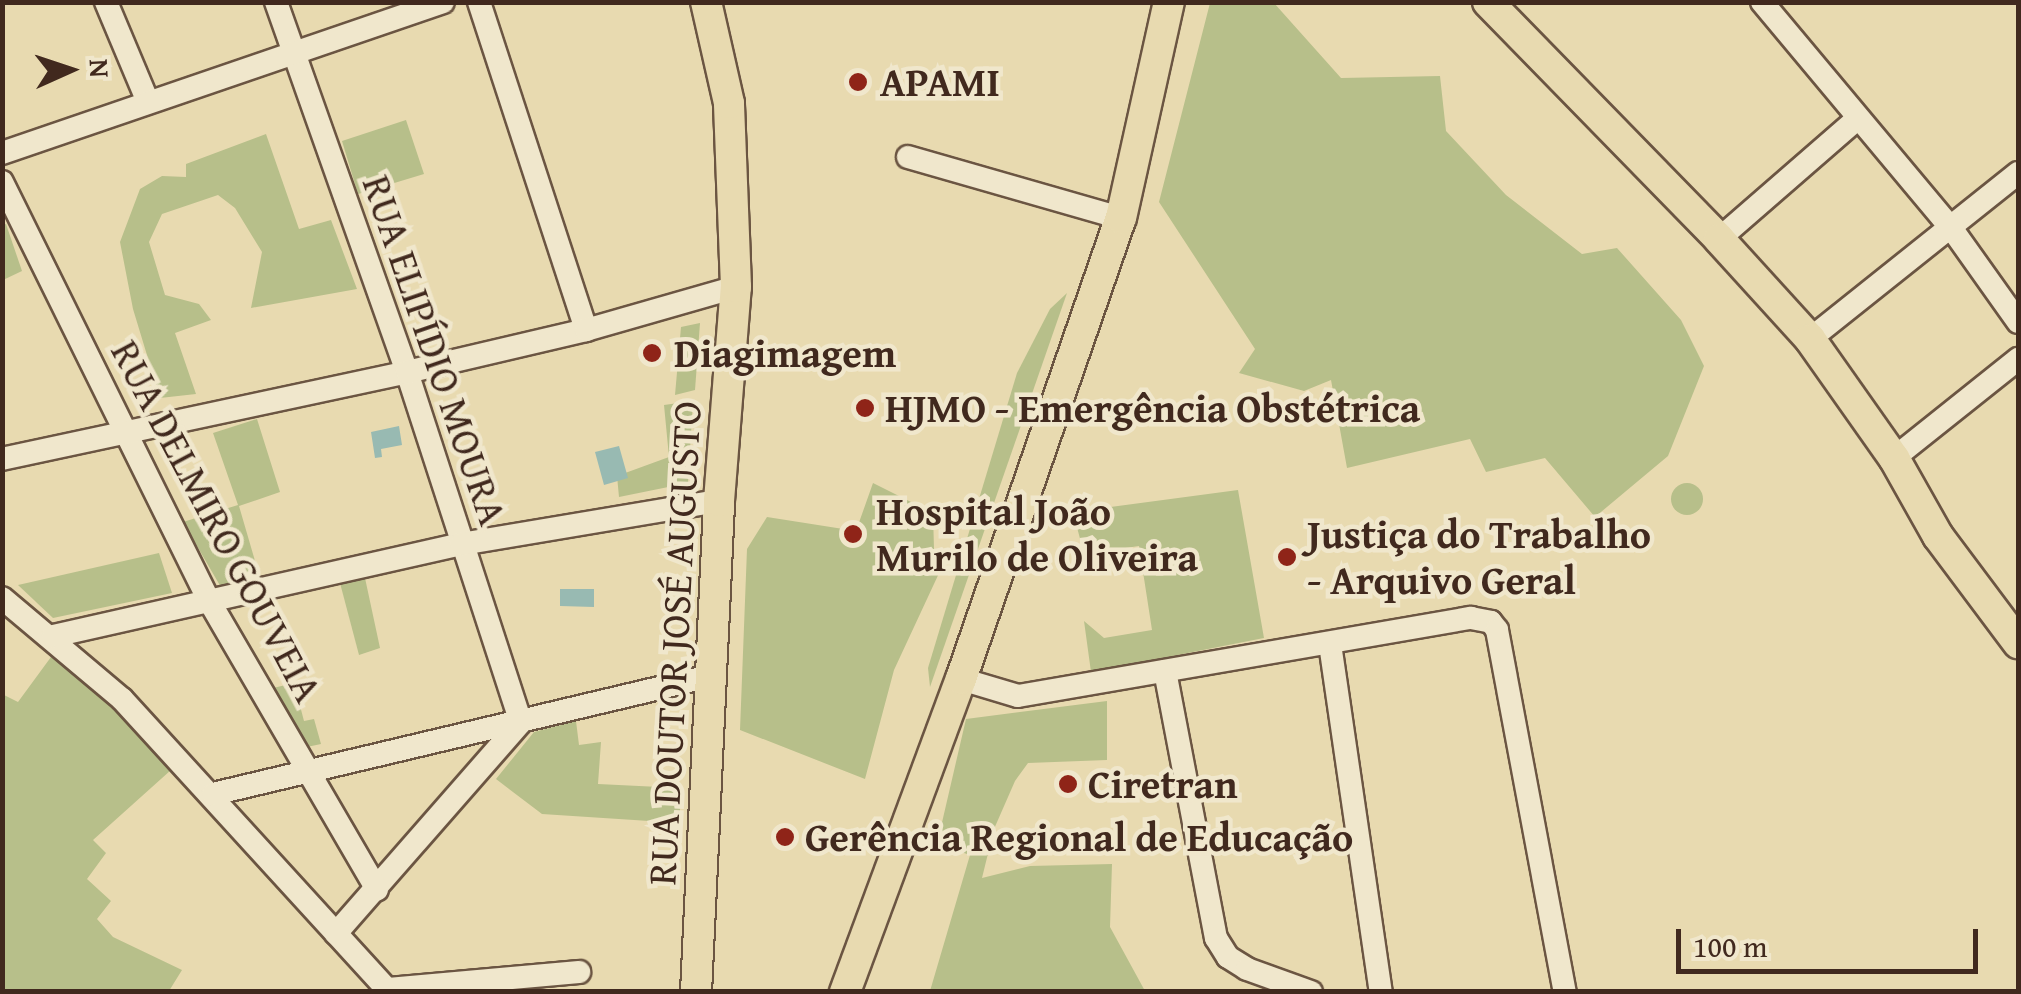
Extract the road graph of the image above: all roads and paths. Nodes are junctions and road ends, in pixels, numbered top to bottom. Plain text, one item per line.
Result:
1 (106, 2) edge
2 (276, 2) edge
3 (443, 2) edge
4 (478, 2) edge
5 (706, 2) edge
6 (1170, 2) edge
7 (1488, 2) edge
8 (1762, 2) edge
9 (293, 53) junction
10 (148, 102) junction
11 (1858, 118) junction
12 (2, 153) edge
13 (908, 156) dead end
14 (2018, 173) edge
15 (2, 182) edge
16 (1120, 218) junction
17 (1952, 229) junction
18 (1720, 239) junction
19 (736, 286) junction
20 (2018, 322) edge
21 (586, 330) junction
22 (1810, 338) junction
23 (2018, 359) edge
24 (407, 372) junction
25 (125, 434) junction
26 (1894, 458) junction
27 (2, 459) edge
28 (719, 501) junction
29 (461, 544) junction
30 (2, 598) edge
31 (208, 600) junction
32 (53, 636) junction
33 (2018, 643) edge
34 (1330, 644) junction
35 (1165, 671) junction
36 (710, 676) junction
37 (961, 679) junction
38 (521, 722) junction
39 (309, 772) junction
40 (213, 794) junction
41 (377, 889) junction
42 (336, 933) junction
43 (579, 972) dead end
44 (389, 990) edge
45 (696, 992) edge
46 (845, 992) edge
47 (1310, 992) edge
48 (1381, 992) edge
49 (1565, 992) edge

1 - 10 street
2 - 9 street, RUA ELIPÍDIO MOURA
3 - 9 street
4 - 21 street
5 - 19 main road, RUA DOUTOR JOSÉ AUGUSTO
6 - 16 main road
7 - 18 main road
8 - 11 street
9 - 10 street
9 - 24 street, RUA ELIPÍDIO MOURA
10 - 12 street
11 - 17 street
11 - 18 street
13 - 16 street
14 - 17 street
15 - 25 street, RUA DELMIRO GOUVEIA
16 - 37 main road
17 - 20 street
17 - 22 street
18 - 22 main road
19 - 21 street
19 - 28 main road, RUA DOUTOR JOSÉ AUGUSTO
21 - 24 street
22 - 26 main road
23 - 26 street
24 - 25 street
24 - 29 street, RUA ELIPÍDIO MOURA
25 - 27 street
25 - 31 street, RUA DELMIRO GOUVEIA
26 - 33 main road
28 - 29 street
28 - 36 main road, RUA DOUTOR JOSÉ AUGUSTO
29 - 31 street
29 - 38 street, RUA ELIPÍDIO MOURA
30 - 32 street
31 - 32 street
31 - 39 street, RUA DELMIRO GOUVEIA
32 - 40 street
34 - 35 street
34 - 48 street
34 - 49 street
35 - 37 street
35 - 47 street
36 - 38 street
36 - 45 main road, RUA DOUTOR JOSÉ AUGUSTO
37 - 46 main road
38 - 39 street
38 - 41 street
39 - 40 street
39 - 41 street, RUA DELMIRO GOUVEIA
40 - 42 street
41 - 42 street
42 - 44 street
43 - 44 street

